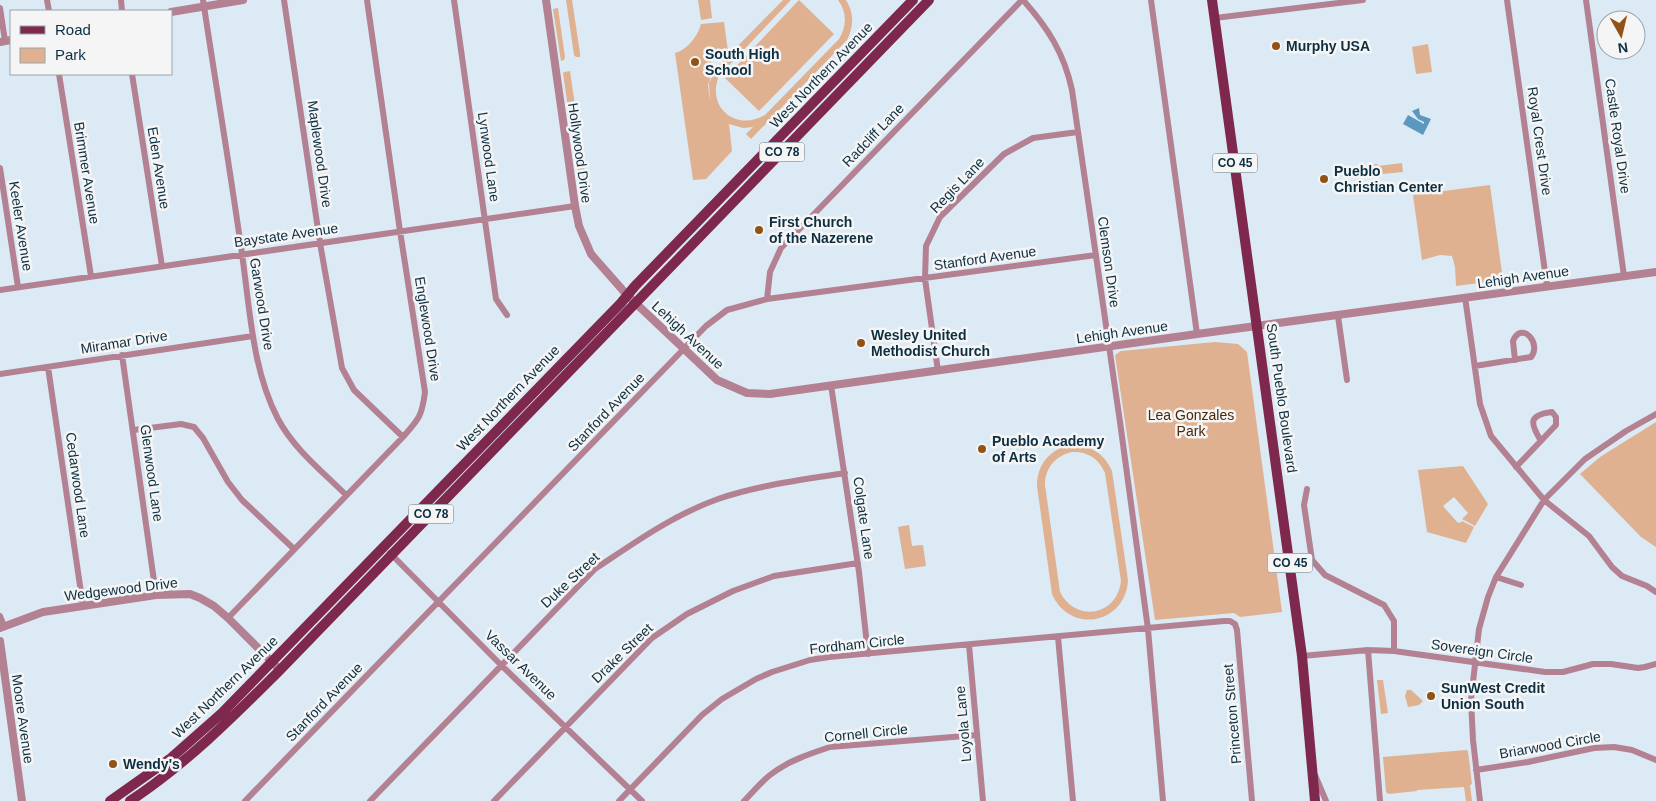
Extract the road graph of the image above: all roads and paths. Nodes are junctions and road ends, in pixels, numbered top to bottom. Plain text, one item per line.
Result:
1 (244, 0) edge
2 (284, 0) edge
3 (367, 0) edge
4 (454, 0) edge
5 (546, 0) edge
6 (913, 0) edge
7 (929, 0) edge
8 (1022, 0) edge
9 (1151, 0) edge
10 (1212, 0) edge
11 (1363, 0) edge
12 (1507, 0) edge
13 (1586, 0) edge
14 (203, 3) edge
15 (0, 8) edge
16 (172, 12) edge
17 (1215, 18) junction
18 (5, 41) edge
19 (59, 75) edge
20 (132, 75) edge
21 (1078, 132) junction
22 (0, 168) edge
23 (575, 206) junction
24 (485, 218) junction
25 (400, 231) junction
26 (320, 243) junction
27 (242, 254) junction
28 (1096, 255) junction
29 (162, 266) junction
30 (1656, 272) edge
31 (91, 276) junction
32 (1624, 276) junction
33 (925, 279) junction
34 (1547, 286) junction
35 (18, 287) junction
36 (0, 290) edge
37 (1466, 297) junction
38 (631, 299) junction
39 (767, 300) junction
40 (508, 315) dead end
41 (1338, 316) junction
42 (1258, 326) junction
43 (1197, 334) junction
44 (253, 336) junction
45 (1108, 346) junction
46 (684, 348) junction
47 (122, 356) junction
48 (1515, 360) junction
49 (1475, 366) junction
50 (48, 367) junction
51 (938, 371) junction
52 (0, 374) edge
53 (1347, 380) dead end
54 (831, 385) junction
55 (1656, 414) edge
56 (134, 430) junction
57 (403, 436) junction
58 (1541, 441) junction
59 (1516, 467) junction
60 (845, 473) junction
61 (1307, 488) dead end
62 (346, 495) junction
63 (1544, 500) junction
64 (383, 546) junction
65 (294, 549) junction
66 (392, 555) junction
67 (858, 563) junction
68 (1496, 577) junction
69 (1521, 585) dead end
70 (1656, 592) edge
71 (156, 595) junction
72 (439, 601) junction
73 (84, 606) junction
74 (0, 616) edge
75 (228, 618) junction
76 (1235, 624) joint
77 (2, 627) edge
78 (1148, 629) junction
79 (1058, 637) junction
80 (0, 641) edge
81 (969, 645) junction
82 (1368, 650) junction
83 (1394, 651) junction
84 (868, 654) junction
85 (1302, 656) junction
86 (272, 661) junction
87 (1474, 663) junction
88 (1656, 664) edge
89 (501, 665) junction
90 (280, 670) junction
91 (567, 726) junction
92 (977, 734) junction
93 (1656, 760) edge
94 (1312, 769) junction
95 (1476, 770) junction
96 (630, 790) junction
97 (22, 801) edge
98 (110, 801) edge
99 (130, 801) edge
100 (245, 801) edge
101 (370, 801) edge
102 (494, 801) edge
103 (619, 801) edge
104 (642, 801) edge
105 (744, 801) edge
106 (983, 801) edge
107 (1073, 801) edge
108 (1163, 801) edge
109 (1252, 801) edge
110 (1315, 801) edge
111 (1326, 801) edge
112 (1380, 801) edge
113 (1480, 801) edge

1 - 14 street
2 - 26 street, Maplewood Drive
3 - 25 street, Englewood Drive
4 - 24 street, Lynwood Lane
5 - 23 street, Hollywood Drive
6 - 38 main road, West Northern Avenue / CO 78
7 - 38 main road, West Northern Avenue / CO 78
8 - 21 street, Clemson Drive
8 - 39 street, Radcliff Lane
9 - 43 street
10 - 17 main road, South Pueblo Boulevard / CO 45
11 - 17 street
12 - 34 street, Royal Crest Drive
13 - 32 street, Castle Royal Drive
14 - 16 street
14 - 27 street, Garwood Drive
15 - 18 street
17 - 42 main road, South Pueblo Boulevard / CO 45
19 - 31 street, Brimmer Avenue
20 - 29 street, Eden Avenue
21 - 28 street, Clemson Drive
21 - 33 street, Regis Lane
22 - 35 street, Keeler Avenue
23 - 24 street, Baystate Avenue
23 - 38 street, Hollywood Drive
24 - 25 street, Baystate Avenue
24 - 40 street, Lynwood Lane
25 - 26 street, Baystate Avenue
25 - 57 street, Englewood Drive
26 - 27 street, Baystate Avenue
26 - 57 street, Maplewood Drive
27 - 29 street, Baystate Avenue
27 - 44 street, Garwood Drive
28 - 33 street, Stanford Avenue
28 - 45 street, Clemson Drive
29 - 31 street, Baystate Avenue
30 - 32 street, Lehigh Avenue
31 - 35 street, Baystate Avenue
32 - 34 street, Lehigh Avenue
33 - 39 street, Stanford Avenue
33 - 51 street, Regis Lane
34 - 37 street, Lehigh Avenue
35 - 36 street, Baystate Avenue
37 - 41 street, Lehigh Avenue
37 - 49 street
38 - 46 street, Lehigh Avenue
38 - 64 main road, West Northern Avenue / CO 78
38 - 66 main road, West Northern Avenue / CO 78
39 - 46 street, Stanford Avenue
41 - 42 street, Lehigh Avenue
41 - 53 street
42 - 43 street, Lehigh Avenue
42 - 85 main road, South Pueblo Boulevard / CO 45
43 - 45 street, Lehigh Avenue
44 - 47 street, Miramar Drive
44 - 62 street, Garwood Drive
45 - 51 street, Lehigh Avenue
45 - 78 street, Clemson Drive
46 - 54 street, Lehigh Avenue
46 - 72 street, Stanford Avenue
47 - 50 street, Miramar Drive
47 - 56 street, Glenwood Lane
48 - 48 street
48 - 49 street
49 - 59 street
50 - 52 street, Miramar Drive
50 - 73 street, Cedarwood Lane
51 - 54 street, Lehigh Avenue
54 - 60 street, Colgate Lane
55 - 63 street
56 - 65 street
56 - 71 street, Glenwood Lane
57 - 62 street, Englewood Drive
58 - 58 street
58 - 59 street
59 - 63 street
60 - 67 street, Colgate Lane
60 - 89 street, Duke Street
61 - 83 street
62 - 65 street, Englewood Drive
63 - 68 street
63 - 70 street
64 - 66 street, Vassar Avenue
64 - 86 main road, West Northern Avenue / CO 78
65 - 75 street, Englewood Drive
66 - 72 street, Vassar Avenue
66 - 90 main road, West Northern Avenue / CO 78
67 - 84 street, Colgate Lane
67 - 91 street, Drake Street
68 - 69 street
68 - 87 street
71 - 73 street, Wedgewood Drive
71 - 75 street, Wedgewood Drive
72 - 89 street, Vassar Avenue
72 - 100 street, Stanford Avenue
73 - 77 street, Wedgewood Drive
74 - 77 street
75 - 86 street, Wedgewood Drive
76 - 78 street, Fordham Circle
76 - 109 street, Princeton Street
78 - 79 street, Fordham Circle
78 - 108 street
79 - 81 street, Fordham Circle
79 - 107 street
80 - 97 street, Moore Avenue
81 - 84 street, Fordham Circle
81 - 92 street, Loyola Lane
82 - 83 street, Sovereign Circle
82 - 85 street, Sovereign Circle
82 - 112 street
83 - 87 street, Sovereign Circle
84 - 96 street, Fordham Circle
85 - 94 main road, South Pueblo Boulevard / CO 45
86 - 90 street, Wedgewood Drive
86 - 98 main road, West Northern Avenue / CO 78
87 - 88 street, Sovereign Circle
87 - 95 street
89 - 91 street, Vassar Avenue
89 - 101 street, Duke Street
90 - 99 main road, West Northern Avenue / CO 78
91 - 96 street, Vassar Avenue
91 - 102 street, Drake Street
92 - 105 street, Cornell Circle
92 - 106 street, Loyola Lane
93 - 95 street, Briarwood Circle
94 - 110 main road, South Pueblo Boulevard / CO 45
94 - 111 street
95 - 113 street
96 - 103 street, Fordham Circle
96 - 104 street, Vassar Avenue

